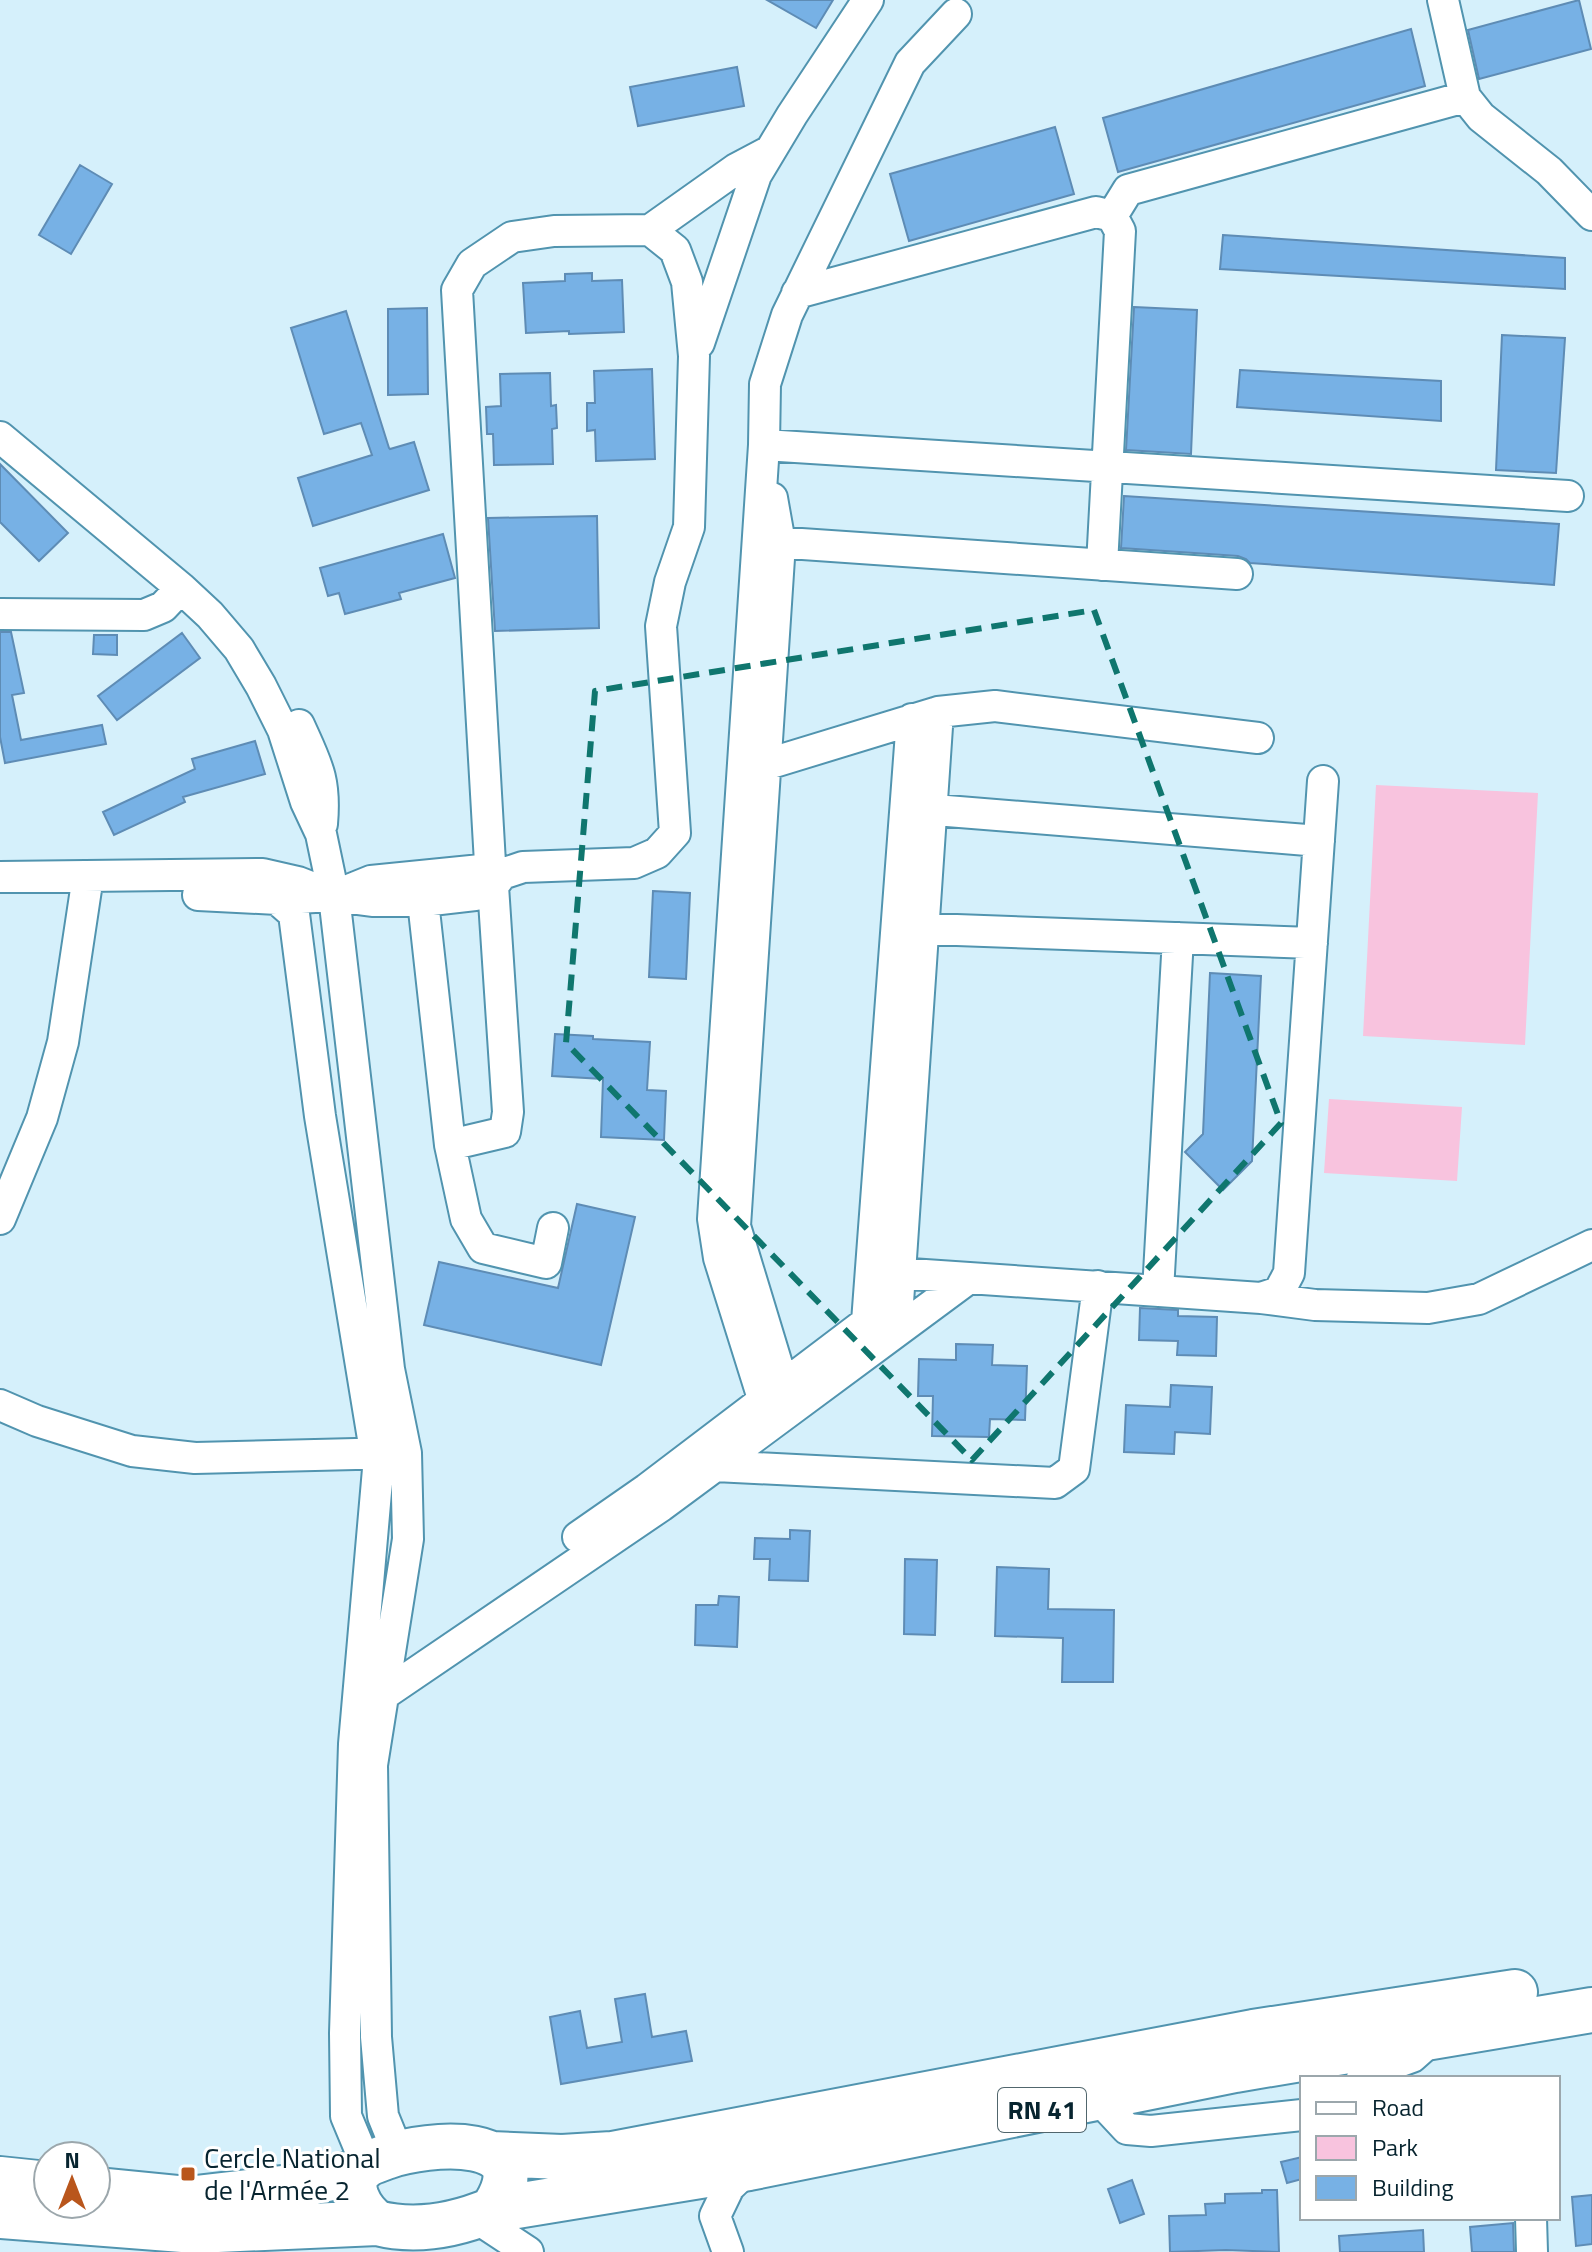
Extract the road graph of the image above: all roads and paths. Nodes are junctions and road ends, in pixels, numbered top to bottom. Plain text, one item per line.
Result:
1 (868, 0) edge
2 (1443, 0) edge
3 (956, 14) dead end
4 (1465, 97) junction
5 (770, 151) junction
6 (1592, 215) edge
7 (1112, 216) junction
8 (650, 230) junction
9 (797, 293) junction
10 (694, 356) junction
11 (0, 417) edge
12 (0, 437) edge
13 (764, 445) junction
14 (1107, 467) junction
15 (1568, 496) dead end
16 (768, 542) junction
17 (1102, 565) junction
18 (1237, 574) dead end
19 (181, 588) junction
20 (0, 614) edge
21 (925, 716) junction
22 (1258, 738) dead end
23 (754, 768) junction
24 (1323, 781) dead end
25 (918, 809) junction
26 (321, 834) junction
27 (1319, 841) junction
28 (495, 874) junction
29 (0, 877) edge
30 (87, 885) junction
31 (0, 894) edge
32 (334, 896) junction
33 (277, 899) junction
34 (423, 901) junction
35 (910, 928) junction
36 (1178, 938) junction
37 (1312, 943) junction
38 (450, 1145) junction
39 (0, 1219) edge
40 (553, 1228) dead end
41 (1592, 1245) edge
42 (885, 1273) junction
43 (969, 1278) junction
44 (1098, 1286) junction
45 (1158, 1291) junction
46 (1261, 1298) junction
47 (867, 1322) junction
48 (896, 1332) junction
49 (0, 1405) edge
50 (777, 1405) junction
51 (391, 1453) junction
52 (715, 1466) junction
53 (376, 1691) junction
54 (1592, 1979) edge
55 (1592, 2010) edge
56 (1434, 2037) junction
57 (1364, 2076) edge
58 (1099, 2099) junction
59 (1300, 2115) edge
60 (491, 2154) junction
61 (374, 2163) junction
62 (749, 2168) junction
63 (0, 2179) edge
64 (32, 2182) edge
65 (112, 2192) edge
66 (0, 2216) edge
67 (1531, 2220) edge
68 (468, 2226) edge
69 (398, 2235) edge
70 (528, 2252) edge
71 (728, 2252) edge
72 (1532, 2252) edge

1 - 5 lane
2 - 4 lane
3 - 9 lane
4 - 6 lane
4 - 7 lane
5 - 8 lane
5 - 10 lane
7 - 9 lane
7 - 14 lane
8 - 10 lane
8 - 28 lane
9 - 13 lane
10 - 28 lane
11 - 26 lane
12 - 19 lane
13 - 14 lane
13 - 16 lane
14 - 15 lane
14 - 17 lane
16 - 17 lane
16 - 23 lane
17 - 18 lane
19 - 20 lane
19 - 26 lane
21 - 22 lane
21 - 23 lane
21 - 25 lane
23 - 50 lane
24 - 27 lane
25 - 27 lane
25 - 35 lane
26 - 32 lane
27 - 37 lane
28 - 32 lane
28 - 34 lane
28 - 38 lane
29 - 30 lane
30 - 31 lane
30 - 32 lane
30 - 33 lane
30 - 39 lane
32 - 33 lane
32 - 34 lane
32 - 51 lane
33 - 51 lane
34 - 38 lane
35 - 36 lane
35 - 42 lane
36 - 37 lane
36 - 45 lane
37 - 46 lane
38 - 40 lane
41 - 46 lane
42 - 43 lane
42 - 47 lane
42 - 48 lane
43 - 44 lane
43 - 48 lane
44 - 45 lane
44 - 52 lane
45 - 46 lane
47 - 48 lane
47 - 50 lane
48 - 50 lane
49 - 51 lane
50 - 52 lane
50 - 53 lane
51 - 53 lane
51 - 53 lane
52 - 53 lane
53 - 61 lane
54 - 60 highway, RN 41
55 - 56 highway, RN 41
56 - 57 lane
56 - 58 highway, RN 41
58 - 59 lane
58 - 62 highway, RN 41
60 - 61 highway
60 - 68 highway
61 - 65 highway
61 - 69 highway
62 - 68 highway, RN 41
62 - 71 lane
63 - 64 highway
66 - 69 highway
67 - 72 lane
68 - 69 highway
68 - 70 lane

